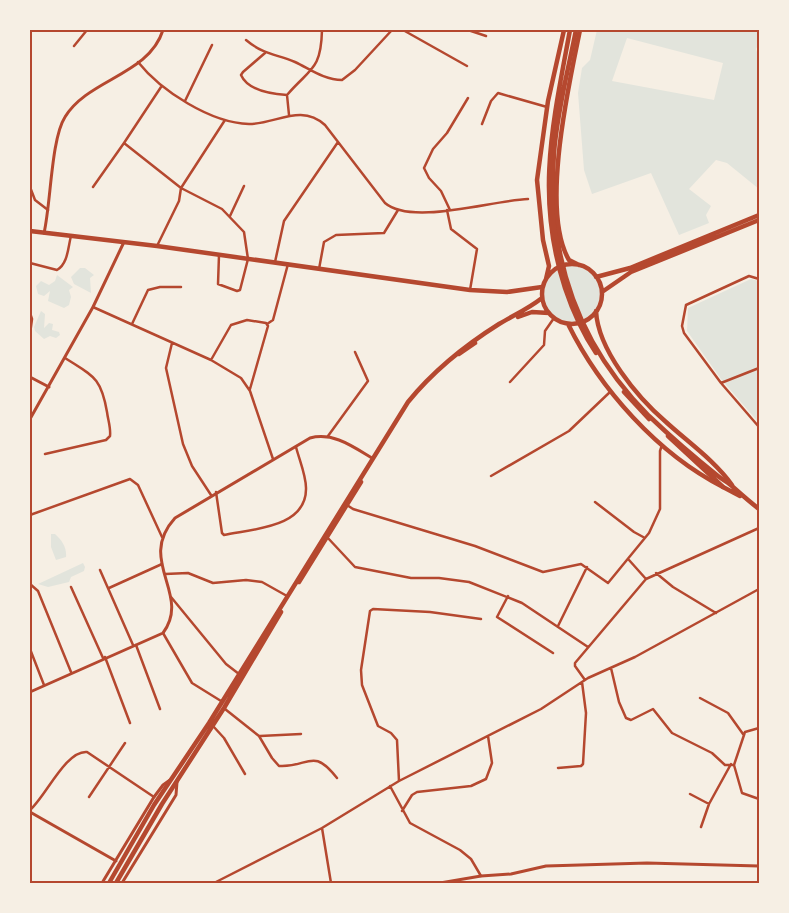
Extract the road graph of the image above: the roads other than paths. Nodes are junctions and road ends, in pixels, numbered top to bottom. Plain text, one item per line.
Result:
1 (87, 30) edge
2 (163, 30) edge
3 (322, 30) edge
4 (392, 30) edge
5 (403, 30) edge
6 (468, 30) edge
7 (564, 30) edge
8 (570, 30) edge
9 (576, 30) edge
10 (580, 30) edge
11 (486, 36) dead end
12 (246, 40) dead end
13 (212, 45) dead end
14 (74, 46) dead end
15 (265, 53) junction
16 (138, 62) junction
17 (467, 66) dead end
18 (312, 72) junction
19 (161, 87) junction
20 (287, 95) junction
21 (468, 98) dead end
22 (185, 101) junction
23 (547, 107) junction
24 (289, 115) junction
25 (226, 120) junction
26 (482, 124) dead end
27 (338, 142) junction
28 (124, 144) junction
29 (552, 152) junction
30 (244, 186) dead end
31 (30, 187) edge
32 (92, 187) dead end
33 (181, 188) junction
34 (528, 198) dead end
35 (48, 210) junction
36 (398, 210) junction
37 (449, 210) junction
38 (759, 215) edge
39 (230, 216) junction
40 (759, 220) edge
41 (30, 231) edge
42 (44, 232) junction
43 (71, 236) junction
44 (124, 242) junction
45 (157, 246) junction
46 (219, 255) junction
47 (248, 259) junction
48 (275, 262) junction
49 (30, 263) edge
50 (288, 264) junction
51 (579, 265) junction
52 (319, 269) junction
53 (596, 277) junction
54 (759, 278) edge
55 (546, 279) junction
56 (181, 287) dead end
57 (542, 287) junction
58 (470, 290) junction
59 (602, 292) junction
60 (542, 298) junction
61 (93, 307) junction
62 (596, 311) junction
63 (30, 313) edge
64 (549, 313) junction
65 (554, 318) junction
66 (132, 324) junction
67 (268, 324) junction
68 (568, 324) junction
69 (30, 334) edge
70 (172, 343) junction
71 (355, 352) dead end
72 (65, 358) junction
73 (211, 360) junction
74 (759, 368) edge
75 (30, 377) edge
76 (510, 382) dead end
77 (722, 383) junction
78 (49, 387) junction
79 (250, 391) junction
80 (611, 391) junction
81 (30, 419) edge
82 (759, 427) edge
83 (328, 436) junction
84 (295, 445) junction
85 (662, 445) junction
86 (44, 454) dead end
87 (273, 458) junction
88 (372, 458) junction
89 (700, 464) junction
90 (491, 476) dead end
91 (732, 486) junction
92 (723, 487) junction
93 (216, 492) junction
94 (211, 495) junction
95 (744, 498) junction
96 (595, 502) dead end
97 (347, 505) junction
98 (759, 509) edge
99 (30, 515) edge
100 (759, 528) edge
101 (162, 537) junction
102 (327, 537) junction
103 (646, 538) junction
104 (629, 560) junction
105 (162, 564) junction
106 (587, 567) junction
107 (100, 570) dead end
108 (656, 573) junction
109 (164, 574) junction
110 (646, 579) junction
111 (30, 584) edge
112 (71, 587) dead end
113 (108, 588) junction
114 (759, 589) edge
115 (287, 596) junction
116 (508, 596) junction
117 (170, 597) junction
118 (716, 613) junction
119 (481, 619) dead end
120 (558, 626) junction
121 (163, 632) junction
122 (134, 644) junction
123 (588, 647) junction
124 (30, 649) edge
125 (553, 654) dead end
126 (104, 657) junction
127 (611, 668) junction
128 (71, 672) junction
129 (239, 674) junction
130 (584, 681) junction
131 (44, 685) junction
132 (30, 692) edge
133 (700, 698) dead end
134 (223, 702) junction
135 (224, 708) junction
136 (160, 709) dead end
137 (130, 723) dead end
138 (212, 725) junction
139 (759, 728) edge
140 (301, 734) dead end
141 (743, 734) junction
142 (259, 736) junction
143 (488, 736) junction
144 (125, 743) dead end
145 (732, 765) junction
146 (110, 767) junction
147 (558, 768) dead end
148 (245, 774) dead end
149 (176, 778) junction
150 (337, 778) dead end
151 (398, 781) junction
152 (390, 786) junction
153 (690, 794) dead end
154 (89, 797) dead end
155 (154, 798) junction
156 (759, 799) edge
157 (709, 804) junction
158 (30, 811) edge
159 (402, 811) junction
160 (701, 827) dead end
161 (322, 828) junction
162 (116, 861) junction
163 (759, 866) edge
164 (759, 874) edge
165 (481, 876) junction
166 (102, 883) edge
167 (109, 883) edge
168 (116, 883) edge
169 (122, 883) edge
170 (214, 883) edge
171 (331, 883) edge
172 (440, 883) edge
173 (758, 883) edge

1 - 14 street
2 - 16 street
3 - 18 street
4 - 18 street
5 - 17 street
6 - 11 street
7 - 23 main road
8 - 29 main road
9 - 29 main road
10 - 51 main road
12 - 15 street
13 - 22 street
15 - 18 street
15 - 20 street
16 - 19 street
16 - 35 street
18 - 20 street
19 - 22 street
19 - 28 street
20 - 24 street
21 - 37 street
22 - 25 street
23 - 26 street
23 - 55 main road
24 - 25 street
24 - 27 street
25 - 33 street
27 - 36 street
27 - 48 street
28 - 32 street
28 - 33 street
29 - 89 main road
30 - 39 street
31 - 35 street
33 - 39 street
33 - 45 street
34 - 37 street
35 - 42 street
36 - 37 street
36 - 52 street
37 - 58 street
38 - 53 main road
39 - 47 street
40 - 59 main road
41 - 42 main road
42 - 43 main road
43 - 44 main road
43 - 49 street
44 - 45 main road
44 - 61 street
45 - 46 main road
46 - 47 main road
46 - 47 street
47 - 48 main road
48 - 50 main road
50 - 52 main road
50 - 67 street
51 - 53 main road
51 - 55 main road
52 - 58 main road
53 - 59 main road
54 - 77 street
55 - 57 main road
56 - 66 street
57 - 58 main road
57 - 60 main road
59 - 62 main road
60 - 64 main road
60 - 88 main road
61 - 66 street
61 - 72 street
62 - 68 main road
62 - 91 main road
63 - 69 street
64 - 65 main road
64 - 97 main road
65 - 68 main road
65 - 76 street
66 - 70 street
67 - 73 street
67 - 79 street
68 - 80 main road
70 - 73 street
70 - 94 street
71 - 83 street
72 - 78 street
72 - 86 street
73 - 79 street
74 - 77 street
75 - 78 street
77 - 82 street
78 - 81 street
79 - 87 street
80 - 85 main road
80 - 90 street
83 - 84 street
83 - 88 street
84 - 87 street
84 - 93 street
85 - 92 main road
85 - 103 street
87 - 93 street
88 - 115 main road
89 - 91 main road
89 - 92 main road
91 - 95 main road
92 - 95 main road
93 - 94 street
94 - 101 street
95 - 98 main road
96 - 103 street
97 - 102 main road
97 - 106 street
99 - 101 street
100 - 108 street
101 - 105 street
102 - 116 street
102 - 135 main road
103 - 104 street
104 - 106 street
104 - 110 street
105 - 109 street
105 - 113 street
106 - 120 street
107 - 113 street
108 - 110 street
108 - 118 street
109 - 115 street
109 - 117 street
110 - 123 street
111 - 128 street
112 - 126 street
113 - 122 street
114 - 118 street
115 - 129 main road
116 - 120 street
116 - 125 street
117 - 121 street
117 - 129 street
118 - 127 street
119 - 151 street
120 - 123 street
121 - 122 street
121 - 134 street
122 - 126 street
122 - 136 street
123 - 130 street
124 - 131 street
126 - 128 street
126 - 137 street
127 - 130 street
127 - 145 street
128 - 131 street
129 - 134 main road
130 - 143 street
130 - 147 street
131 - 132 street
133 - 141 street
134 - 149 main road
135 - 138 main road
135 - 142 street
138 - 148 street
138 - 149 main road
139 - 141 street
140 - 142 street
141 - 145 street
142 - 150 street
143 - 151 street
143 - 159 street
144 - 146 street
145 - 156 street
145 - 157 street
146 - 154 street
146 - 155 street
146 - 158 street
149 - 155 street
149 - 167 main road
149 - 168 main road
149 - 169 street
151 - 152 street
152 - 159 street
152 - 161 street
153 - 157 street
155 - 162 street
157 - 160 street
158 - 162 street
159 - 165 street
161 - 170 street
161 - 171 street
162 - 166 street
163 - 165 street
164 - 173 street
165 - 172 street

